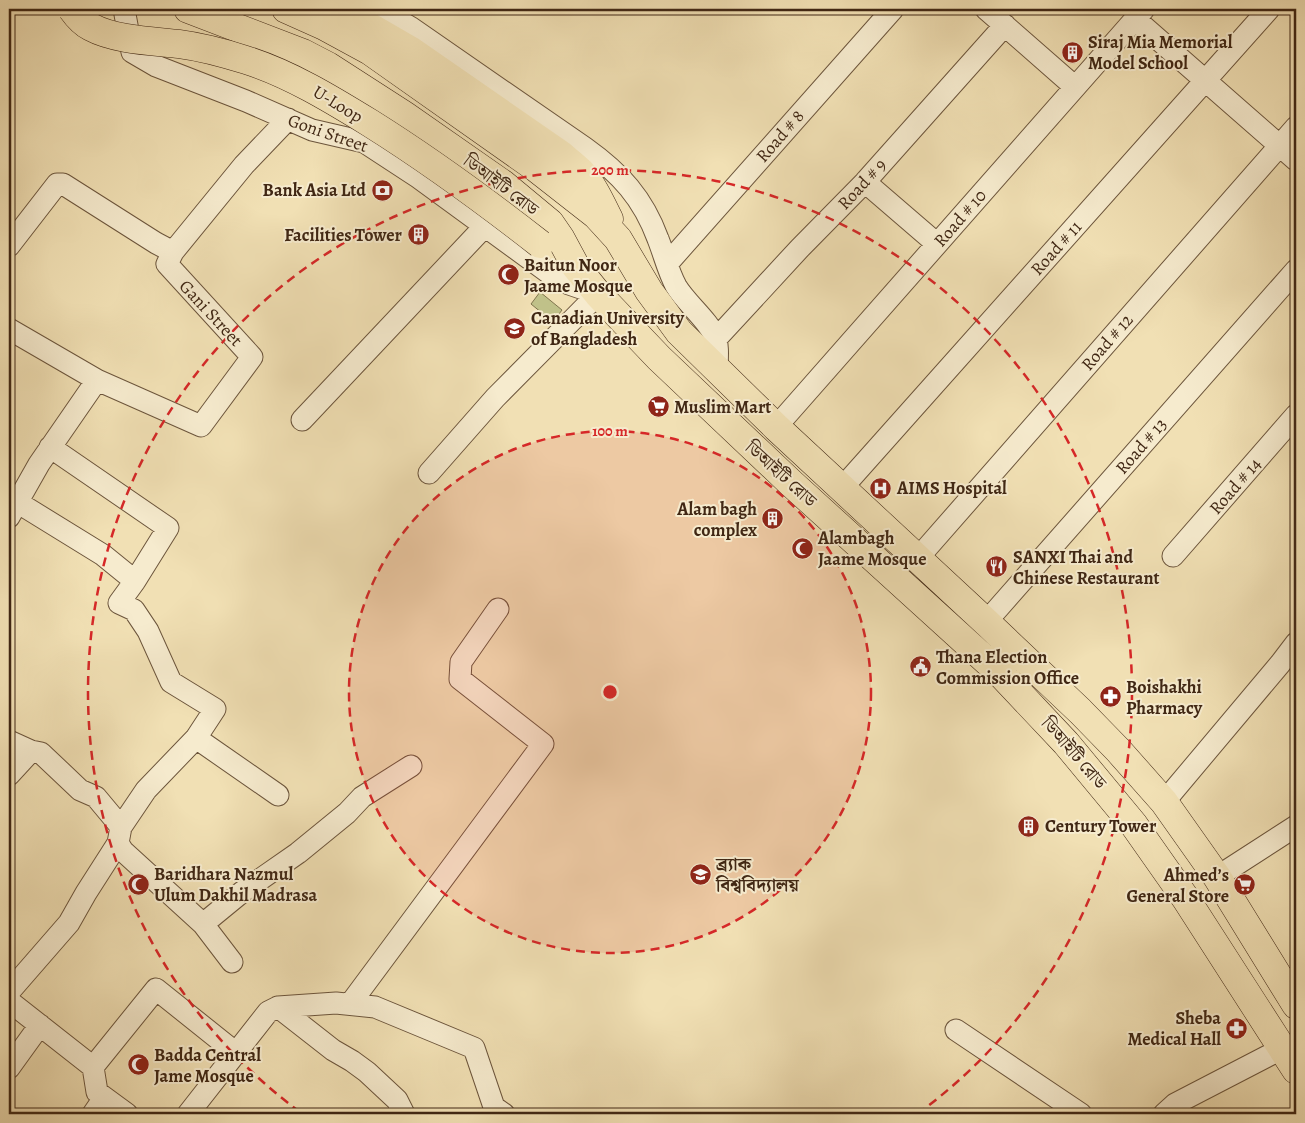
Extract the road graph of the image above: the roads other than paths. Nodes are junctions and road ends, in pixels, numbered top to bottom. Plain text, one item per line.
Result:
1 (72, 9) edge
2 (124, 9) edge
3 (188, 9) edge
4 (286, 9) edge
5 (339, 9) edge
6 (380, 9) edge
7 (892, 9) edge
8 (986, 9) edge
9 (1269, 9) edge
10 (1133, 14) edge
11 (413, 18) edge
12 (1005, 25) junction
13 (1205, 80) junction
14 (1075, 87) junction
15 (288, 119) junction
16 (1296, 127) edge
17 (1280, 146) junction
18 (1296, 160) edge
19 (865, 182) junction
20 (485, 226) junction
21 (618, 239) junction
22 (937, 244) junction
23 (9, 246) edge
24 (173, 252) junction
25 (666, 264) junction
26 (576, 268) junction
27 (1296, 270) edge
28 (598, 294) junction
29 (9, 329) edge
30 (716, 338) junction
31 (717, 372) junction
32 (97, 380) junction
33 (1296, 415) edge
34 (302, 420) dead end
35 (776, 427) junction
36 (50, 447) junction
37 (429, 473) dead end
38 (842, 488) junction
39 (13, 510) edge
40 (1173, 556) dead end
41 (918, 558) junction
42 (135, 581) junction
43 (498, 609) dead end
44 (986, 622) junction
45 (1296, 643) edge
46 (196, 738) junction
47 (9, 741) edge
48 (31, 751) junction
49 (411, 766) dead end
50 (9, 775) edge
51 (278, 795) dead end
52 (1164, 802) junction
53 (1296, 826) edge
54 (120, 835) junction
55 (1217, 877) junction
56 (203, 924) junction
57 (232, 962) dead end
58 (9, 992) edge
59 (9, 1001) edge
60 (350, 1004) junction
61 (1296, 1005) edge
62 (278, 1007) junction
63 (40, 1026) junction
64 (956, 1030) dead end
65 (236, 1053) junction
66 (1289, 1059) edge
67 (93, 1067) junction
68 (9, 1068) edge
69 (99, 1106) edge
70 (126, 1114) edge
71 (188, 1114) edge
72 (404, 1114) edge
73 (504, 1114) edge
74 (1081, 1114) edge
75 (1164, 1114) edge

1 - 26 main road, U-Loop, bridge
2 - 15 street, Goni Street
3 - 26 main road, ডিআইটি রোড
4 - 21 main road, ডিআইটি রোড
5 - 21 main road
6 - 11 street
7 - 25 street, Road # 8
8 - 12 street
9 - 13 street, Road # 11
10 - 13 street
10 - 14 street, Road # 10
11 - 25 street
12 - 14 street
12 - 19 street, Road # 9
13 - 17 street
13 - 38 street, Road # 11
14 - 22 street, Road # 10
15 - 20 street, Goni Street
15 - 24 street
16 - 17 street, Road # 12
17 - 18 street
17 - 41 street, Road # 12
19 - 22 street
19 - 30 street, Road # 9
20 - 28 street, Goni Street
20 - 34 street
21 - 31 main road, ডিআইটি রোড
22 - 35 street, Road # 10
23 - 24 street
24 - 32 street, Gani Street
25 - 30 street
26 - 28 main road, ডিআইটি রোড
27 - 44 street, Road # 13
28 - 37 street
28 - 66 main road, ডিআইটি রোড
29 - 32 street, Gani Street
30 - 31 street
31 - 35 main road, ডিআইটি রোড
32 - 36 street
33 - 40 street, Road # 14
35 - 38 main road, ডিআইটি রোড
36 - 39 street
36 - 42 street
38 - 41 main road, ডিআইটি রোড
39 - 42 street
41 - 44 main road, ডিআইটি রোড
42 - 46 street
43 - 60 street
44 - 52 main road, ডিআইটি রোড
45 - 52 street
46 - 51 street
46 - 54 street
47 - 48 street
48 - 50 street
48 - 54 street
49 - 56 street
52 - 55 main road, ডিআইটি রোড
53 - 55 street
54 - 56 street
54 - 58 street
55 - 61 main road, ডিআইটি রোড
56 - 57 street
59 - 63 street
60 - 62 street
60 - 73 street
62 - 65 street
62 - 72 street
63 - 67 street
63 - 68 street
64 - 74 street
65 - 67 street
65 - 71 street
66 - 75 street
67 - 69 street
69 - 70 street

